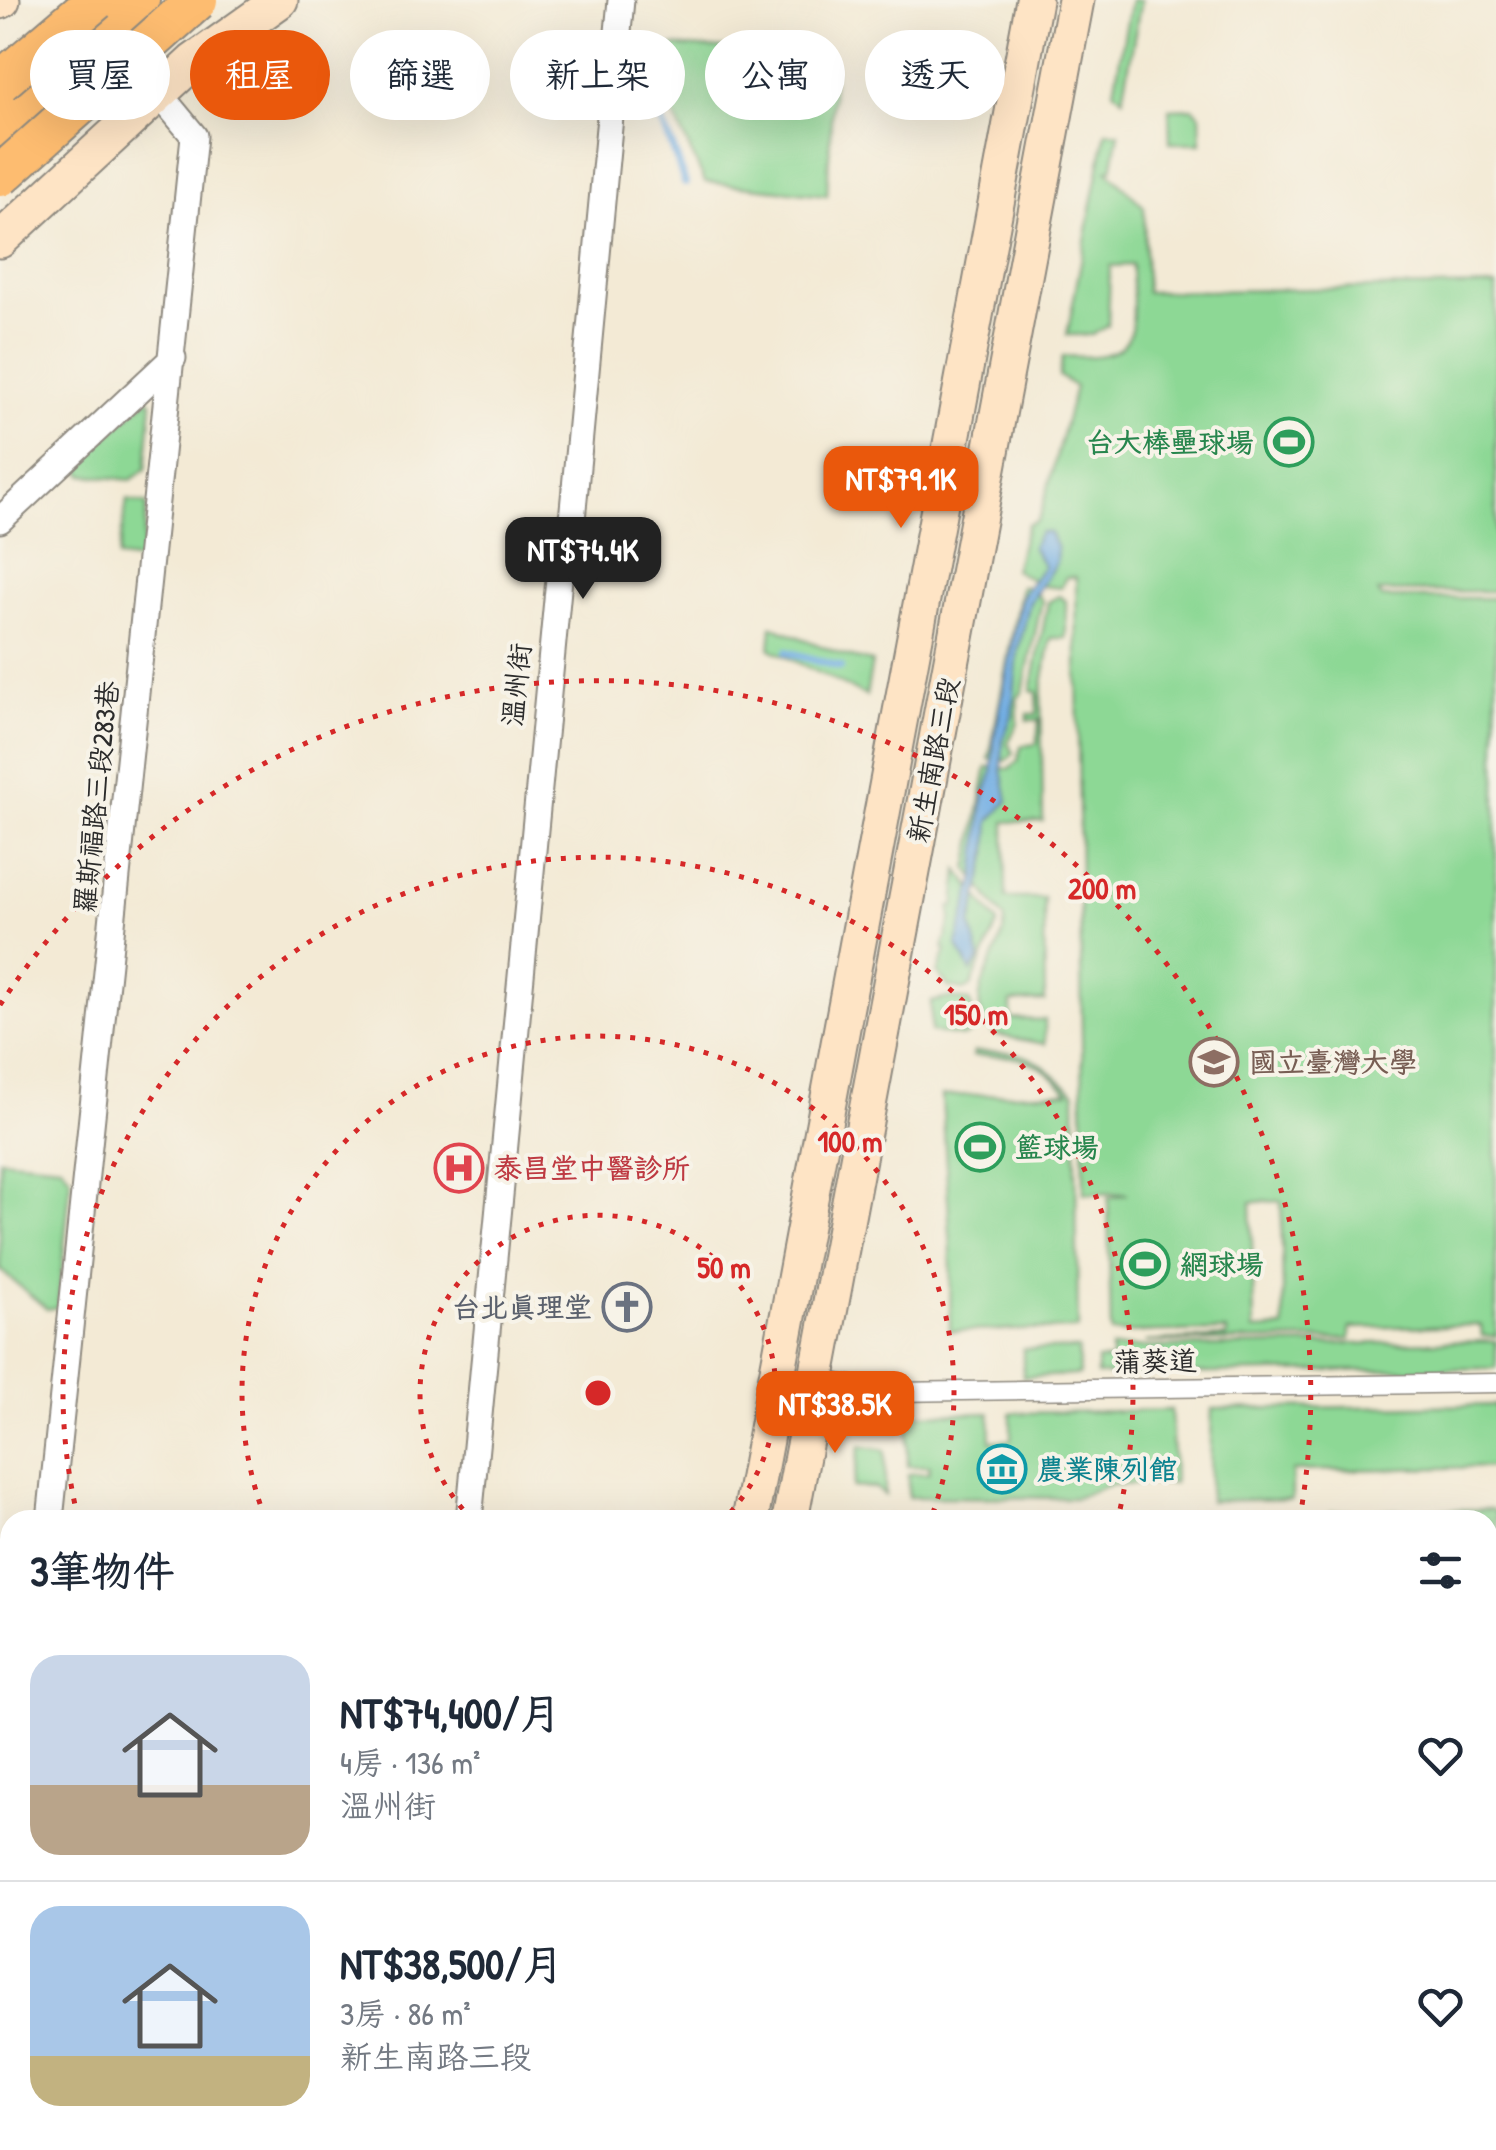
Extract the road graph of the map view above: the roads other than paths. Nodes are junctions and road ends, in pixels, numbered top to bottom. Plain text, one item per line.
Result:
1 (139, 0) edge
2 (280, 0) edge
3 (621, 0) edge
4 (1034, 0) edge
5 (1076, 0) edge
6 (180, 4) edge
7 (94, 10) edge
8 (109, 30) edge
9 (0, 82) edge
10 (170, 82) edge
11 (170, 107) edge
12 (129, 120) edge
13 (0, 126) edge
14 (0, 176) edge
15 (0, 240) edge
16 (173, 358) junction
17 (0, 520) edge
18 (816, 1380) junction
19 (1496, 1383) edge
20 (51, 1510) edge
21 (470, 1510) edge
22 (752, 1510) edge
23 (792, 1510) edge

1 - 7 main road
2 - 10 main road
3 - 21 street, 溫州街
4 - 22 main road, 新生南路三段
5 - 18 main road, 新生南路三段
6 - 7 main road
6 - 14 main road, bridge
7 - 8 street, 羅斯福路三段283巷
7 - 9 main road, bridge
7 - 13 main road
11 - 16 street, 羅斯福路三段283巷
12 - 15 main road
16 - 17 street
16 - 20 street, 羅斯福路三段283巷
18 - 19 street, 蒲葵道
18 - 23 main road, 新生南路三段

